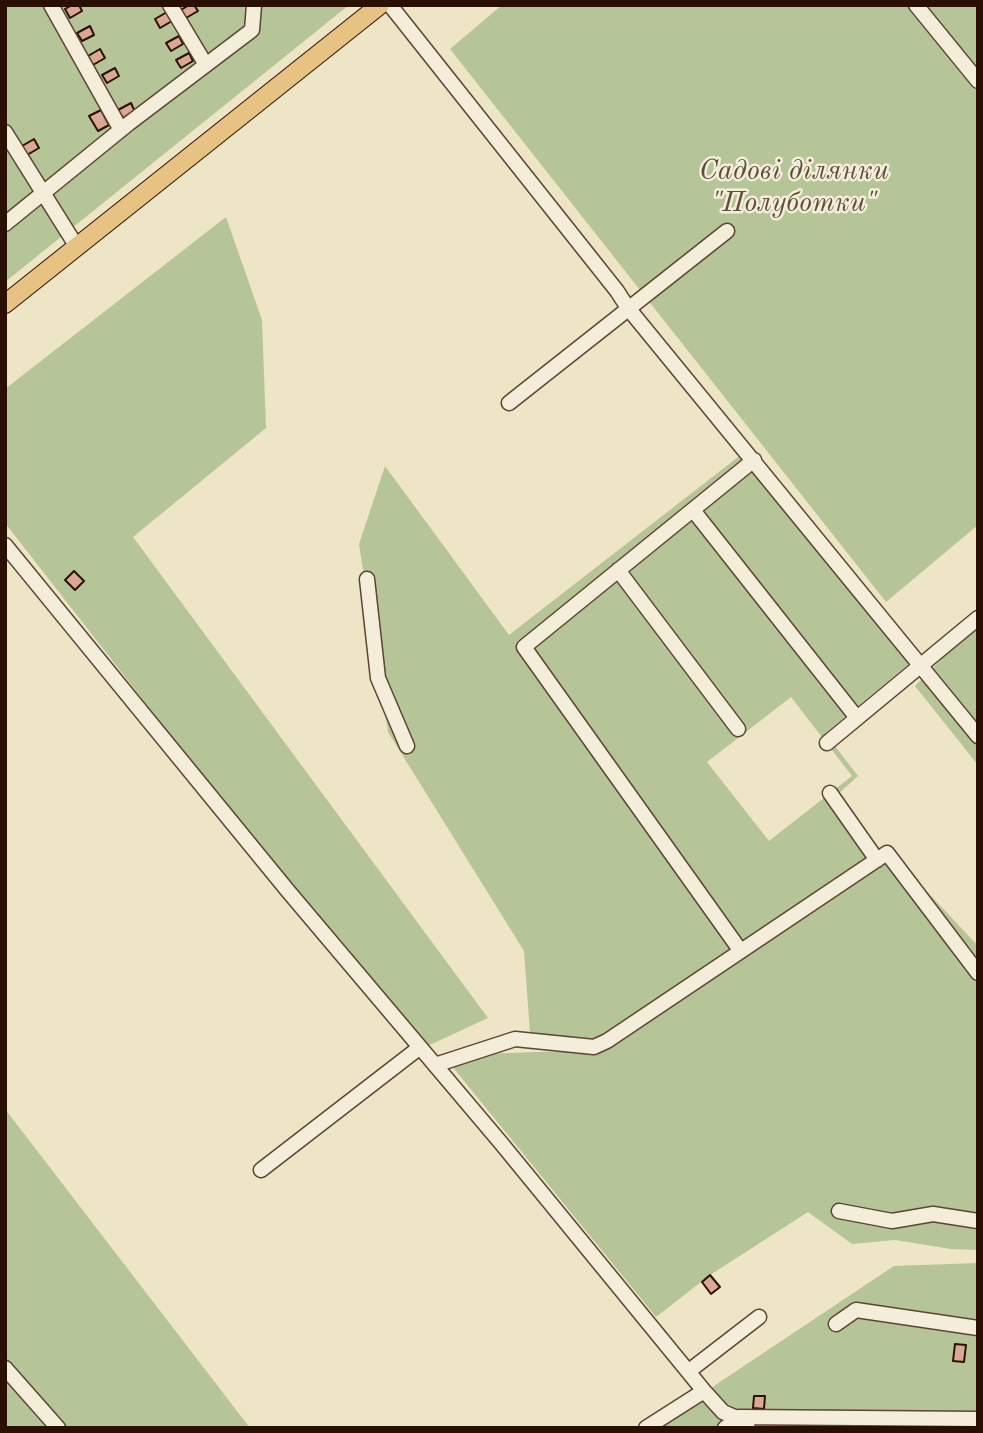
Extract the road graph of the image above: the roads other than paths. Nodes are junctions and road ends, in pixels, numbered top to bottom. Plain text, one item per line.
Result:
1 (51, 5) edge
2 (170, 5) edge
3 (254, 5) edge
4 (380, 5) edge
5 (390, 5) edge
6 (916, 5) edge
7 (206, 65) junction
8 (975, 73) edge
9 (121, 130) junction
10 (5, 132) edge
11 (43, 194) junction
12 (5, 224) edge
13 (727, 230) dead end
14 (77, 247) junction
15 (5, 304) edge
16 (628, 308) junction
17 (509, 403) dead end
18 (754, 460) junction
19 (693, 510) junction
20 (5, 545) edge
21 (618, 570) junction
22 (367, 579) dead end
23 (978, 618) edge
24 (919, 665) junction
25 (857, 718) junction
26 (738, 729) dead end
27 (978, 736) edge
28 (827, 743) dead end
29 (407, 746) dead end
30 (831, 793) dead end
31 (877, 860) junction
32 (740, 950) junction
33 (978, 973) edge
34 (419, 1048) junction
35 (435, 1065) junction
36 (261, 1170) dead end
37 (839, 1211) dead end
38 (978, 1221) edge
39 (759, 1317) dead end
40 (836, 1324) dead end
41 (978, 1328) edge
42 (5, 1368) edge
43 (689, 1371) junction
44 (704, 1391) junction
45 (978, 1419) edge
46 (737, 1425) edge
47 (58, 1428) edge
48 (646, 1428) edge

1 - 9 street
2 - 7 street
3 - 7 street
4 - 14 main road
5 - 16 street
6 - 8 street
7 - 9 street
9 - 11 street
10 - 11 street
11 - 12 street
11 - 14 street
13 - 16 street
14 - 15 main road
16 - 17 street
16 - 18 street
18 - 19 street
18 - 24 street
19 - 21 street
19 - 25 street
20 - 34 street
21 - 26 street
21 - 32 street
22 - 29 street
23 - 24 street
24 - 25 street
24 - 27 street
25 - 28 street
30 - 31 street
31 - 32 street
31 - 33 street
32 - 35 street
34 - 35 street
34 - 36 street
35 - 43 street
37 - 38 street
39 - 43 street
40 - 41 street
42 - 47 street
43 - 44 street
44 - 46 street
44 - 48 street
45 - 46 street

